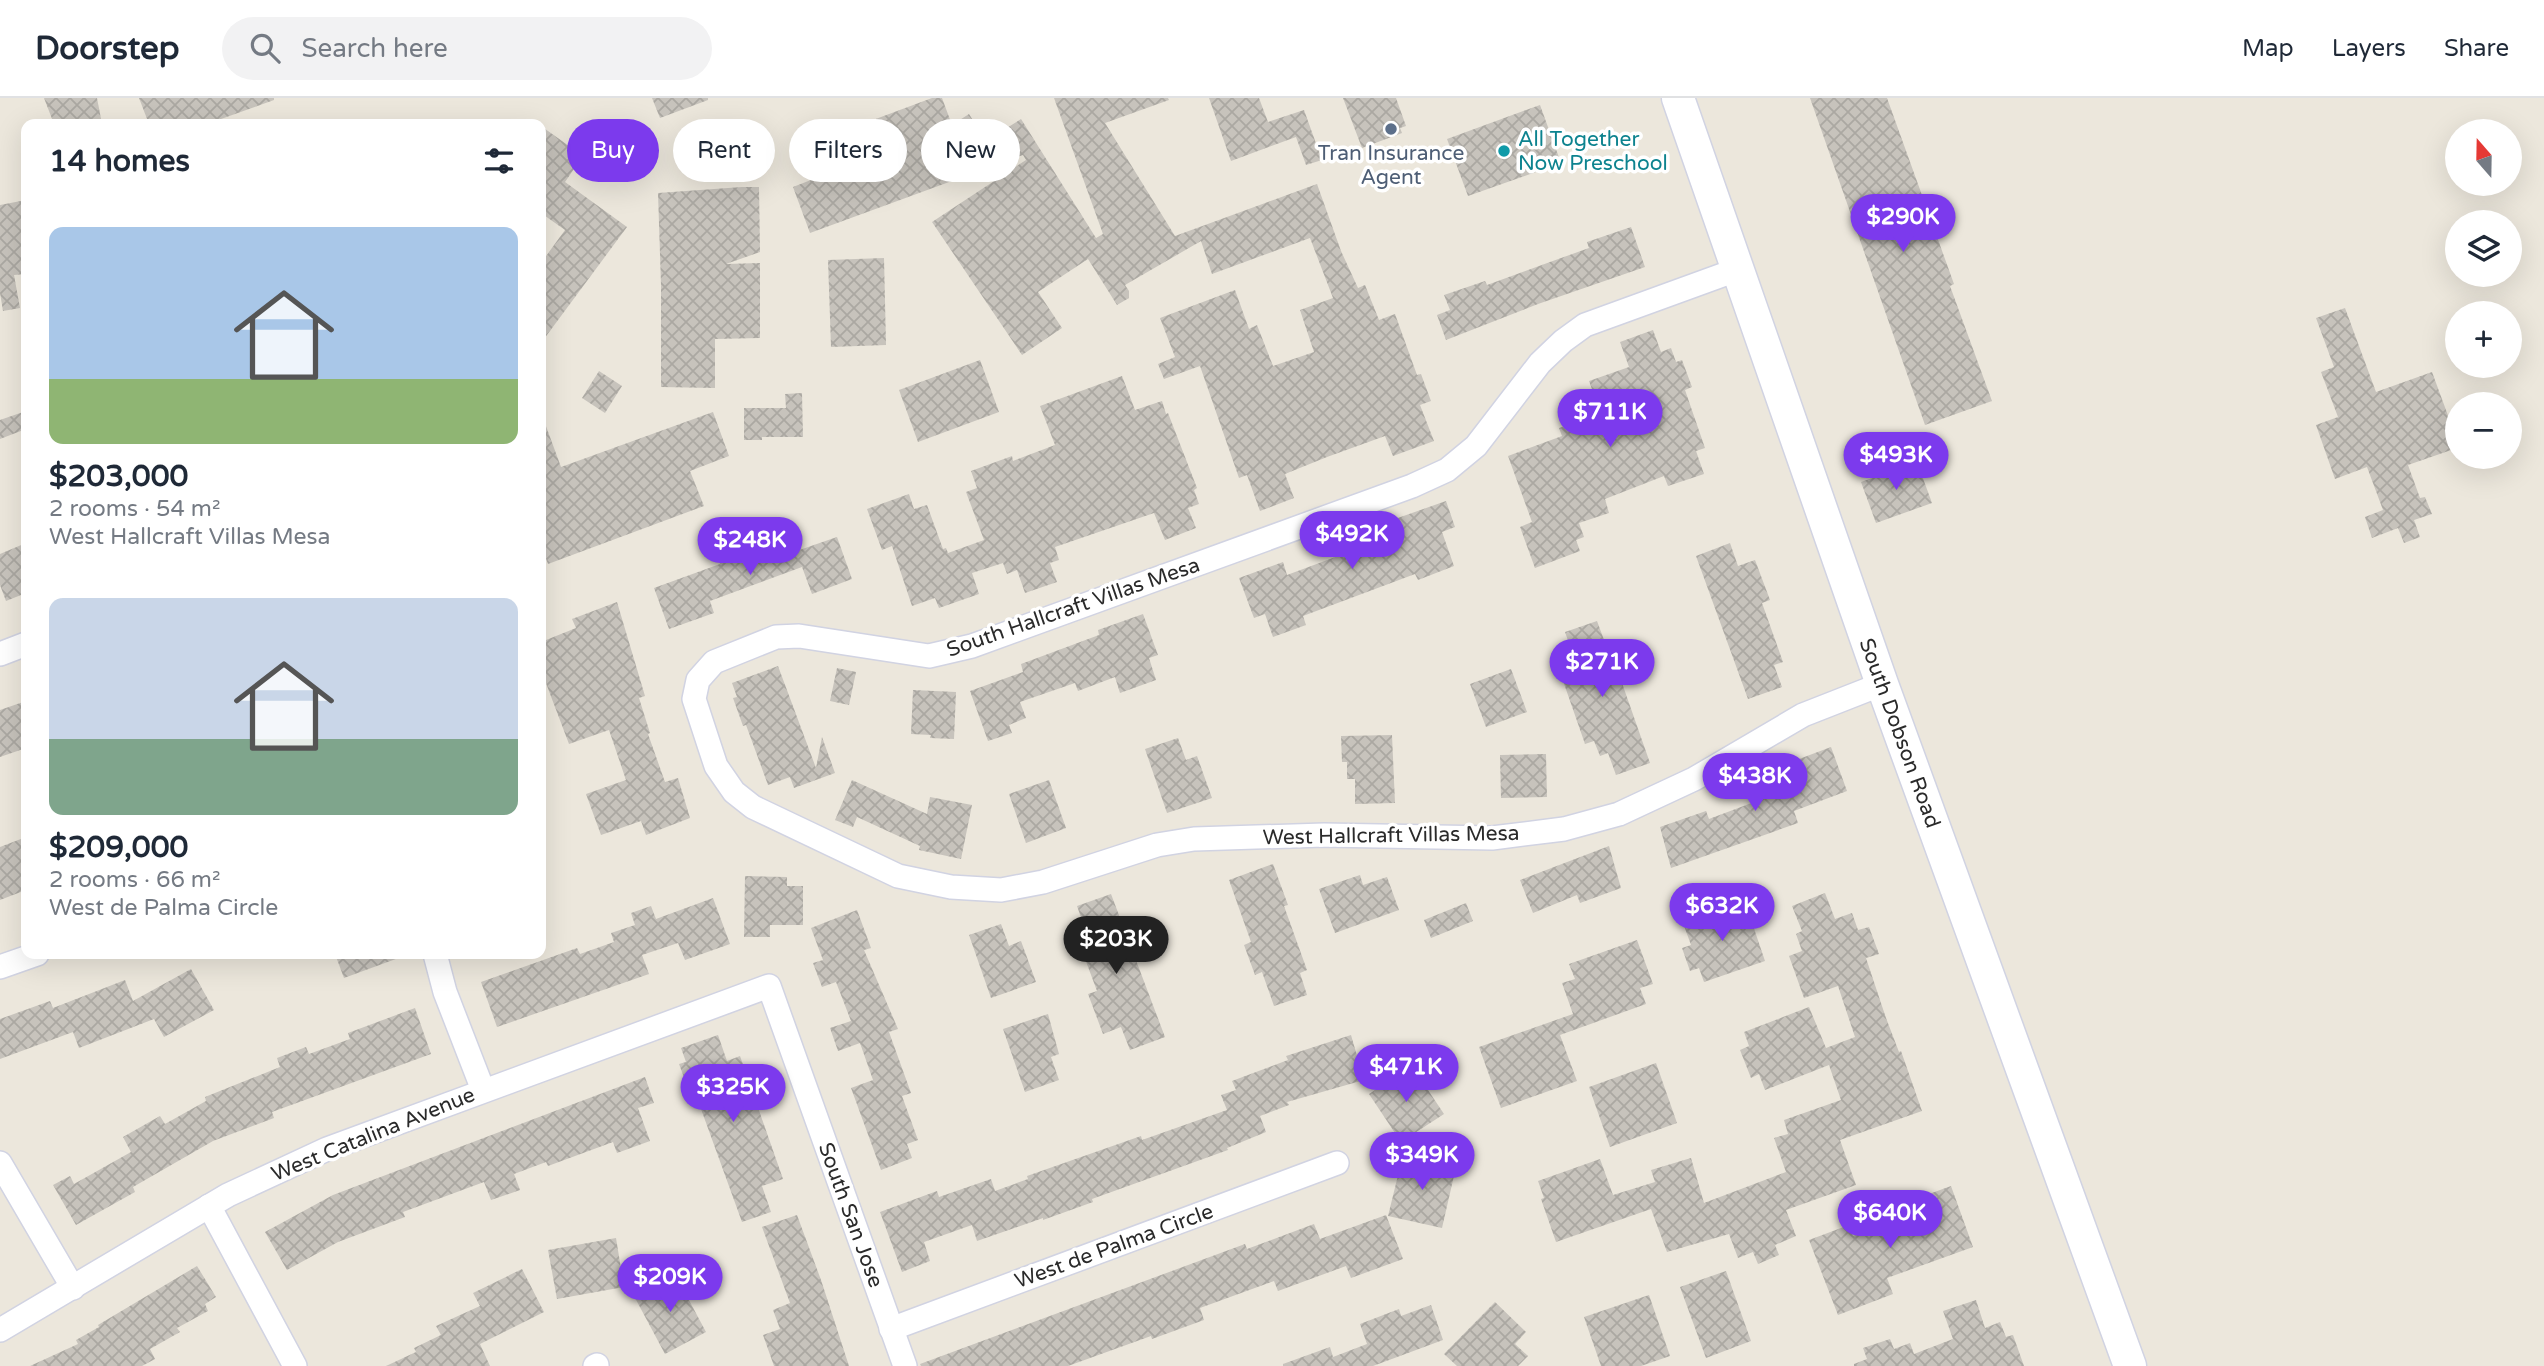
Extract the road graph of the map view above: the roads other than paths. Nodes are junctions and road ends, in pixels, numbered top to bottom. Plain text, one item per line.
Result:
1 (1678, 98) edge
2 (1739, 269) junction
3 (21, 646) edge
4 (0, 654) edge
5 (1882, 684) junction
6 (916, 880) joint
7 (23, 959) edge
8 (436, 959) edge
9 (0, 967) edge
10 (769, 986) joint
11 (483, 1090) junction
12 (0, 1163) edge
13 (1337, 1163) dead end
14 (209, 1206) junction
15 (73, 1288) junction
16 (891, 1329) junction
17 (0, 1330) edge
18 (295, 1366) edge
19 (905, 1366) edge
20 (2130, 1366) edge

1 - 2 main road, South Dobson Road
2 - 5 main road, South Dobson Road
2 - 6 street, South Hallcraft Villas Mesa
3 - 4 street
5 - 6 street, West Hallcraft Villas Mesa
5 - 20 main road, South Dobson Road
7 - 9 street
8 - 11 street
10 - 11 street, West Catalina Avenue
10 - 16 street, South San Jose
11 - 14 street, West Catalina Avenue
12 - 15 street
13 - 16 street, West de Palma Circle
14 - 15 street, West Catalina Avenue
14 - 18 street
15 - 17 street, West Catalina Avenue
16 - 19 street, South San Jose

